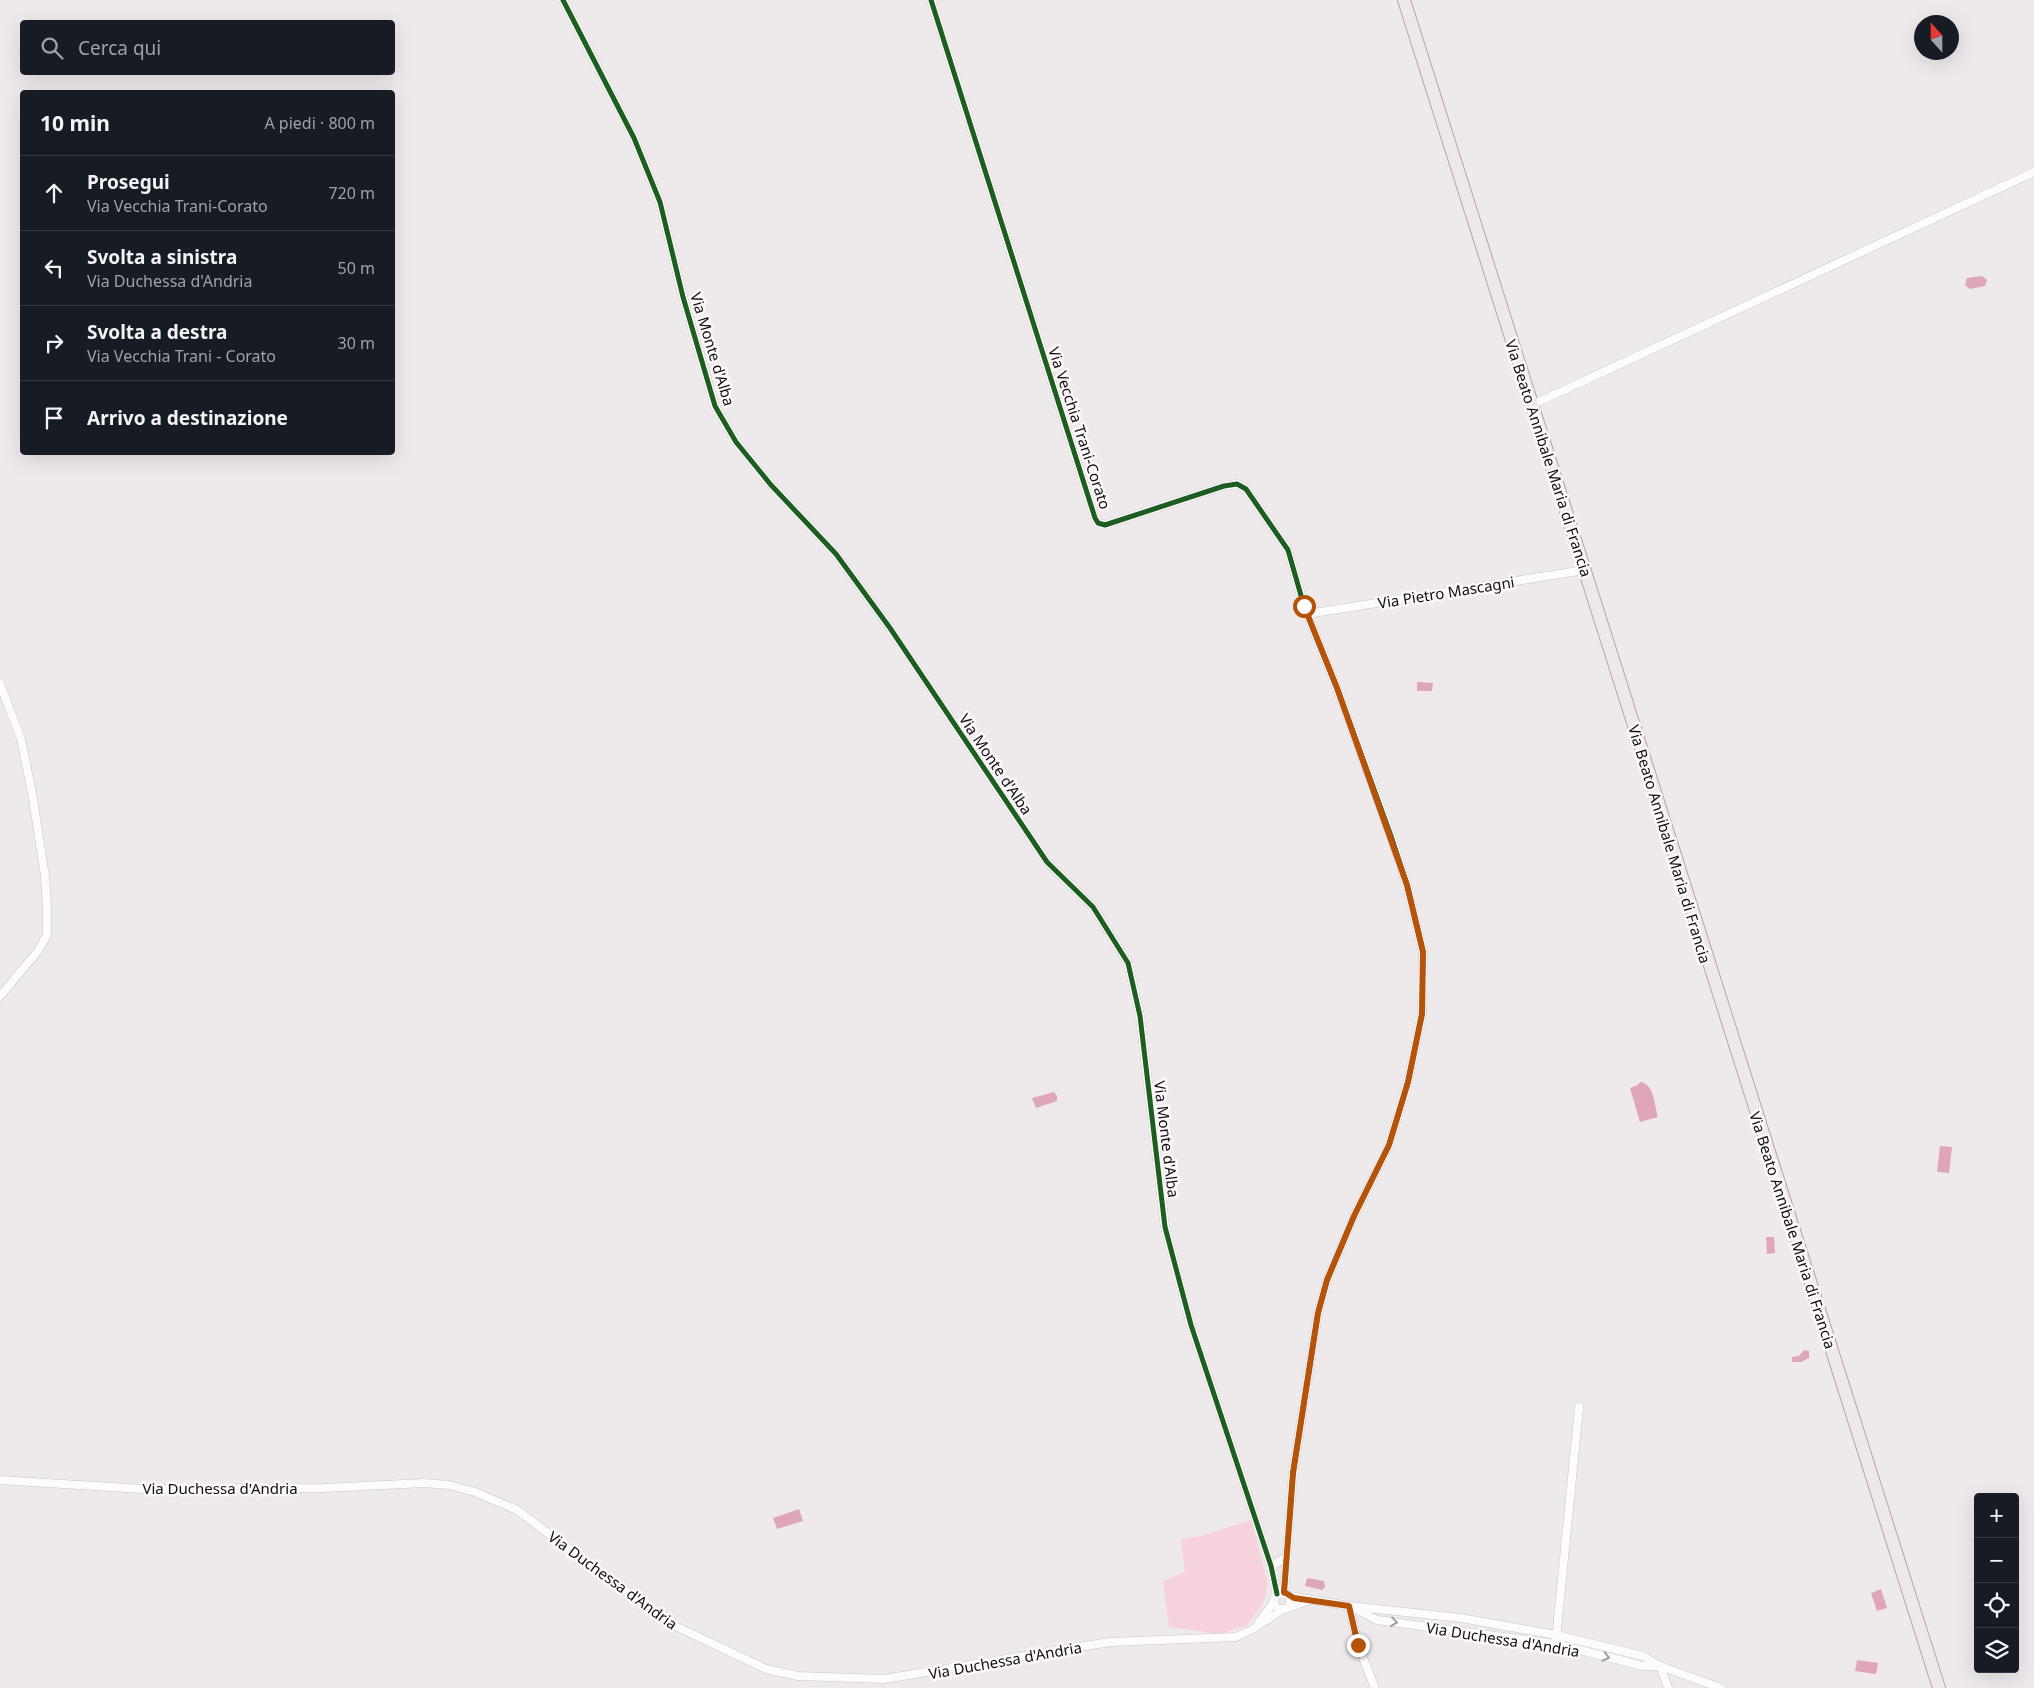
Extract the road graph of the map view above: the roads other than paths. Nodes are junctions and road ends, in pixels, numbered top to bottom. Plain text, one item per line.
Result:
1 (563, 0) edge
2 (931, 0) edge
3 (1404, 0) edge
4 (2034, 172) edge
5 (1532, 405) junction
6 (1585, 570) junction
7 (1308, 614) junction
8 (0, 684) edge
9 (0, 996) edge
10 (1579, 1407) dead end
11 (0, 1480) edge
12 (1288, 1556) junction
13 (1271, 1566) junction
14 (1283, 1594) junction
15 (1309, 1600) junction
16 (1273, 1603) junction
17 (1349, 1606) junction
18 (1285, 1609) junction
19 (1253, 1629) junction
20 (1556, 1635) junction
21 (1556, 1644) junction
22 (1660, 1666) junction
23 (1375, 1688) edge
24 (1668, 1688) edge
25 (1721, 1688) edge
26 (1939, 1688) edge

1 - 13 street, Via Monte d'Alba
2 - 7 street, Via Vecchia Trani-Corato
3 - 5 main road, Via Beato Annibale Maria di Francia
4 - 5 street
5 - 6 main road, Via Beato Annibale Maria di Francia
6 - 7 street, Via Pietro Mascagni
6 - 26 main road, Via Beato Annibale Maria di Francia
7 - 12 street, Via Vecchia Trani-Corato
8 - 9 street
10 - 20 street
11 - 19 street, Via Duchessa d'Andria
12 - 13 street
12 - 14 street, Via Vecchia Trani-Corato
13 - 14 street, Via Monte d'Alba
14 - 15 street, Via Duchessa d'Andria
14 - 16 street
14 - 18 street
15 - 17 street, Via Duchessa d'Andria
15 - 18 street, Via Duchessa d'Andria
16 - 18 street
16 - 19 street
17 - 20 street, Via Duchessa d'Andria
17 -> 21 street, Via Duchessa d'Andria
17 - 23 street
18 - 19 street, Via Duchessa d'Andria
20 - 21 street
20 - 22 street, Via Duchessa d'Andria
21 -> 22 street, Via Duchessa d'Andria
22 - 24 street
22 - 25 street, Via Duchessa d'Andria

